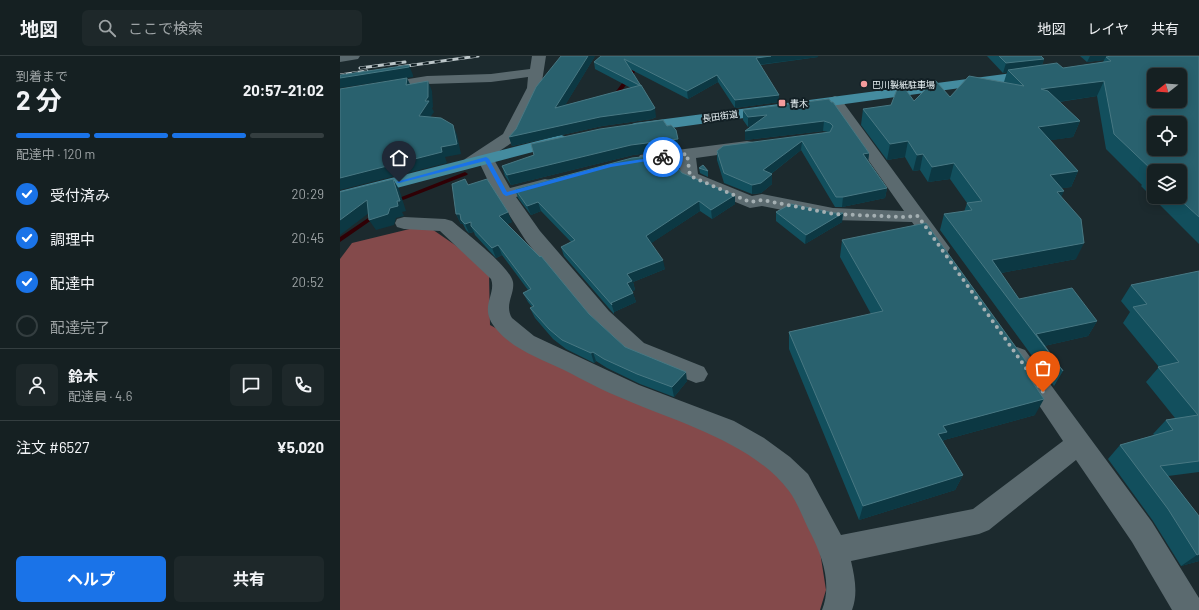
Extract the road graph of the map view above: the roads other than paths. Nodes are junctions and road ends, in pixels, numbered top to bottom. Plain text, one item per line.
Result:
1 (353, 56) edge
2 (539, 56) edge
3 (340, 58) edge
4 (536, 72) junction
5 (1047, 72) edge
6 (340, 94) edge
7 (836, 101) junction
8 (618, 130) edge
9 (573, 138) edge
10 (762, 145) edge
11 (687, 154) junction
12 (479, 161) junction
13 (633, 161) edge
14 (558, 180) edge
15 (506, 194) junction
16 (340, 197) edge
17 (918, 216) junction
18 (404, 223) dead end
19 (950, 261) edge
20 (1005, 339) edge
21 (696, 374) dead end
22 (1079, 443) junction
23 (832, 551) junction
24 (1183, 604) edge
25 (837, 610) edge

1 - 3 street
2 - 4 street
4 - 6 street
4 - 12 street
5 - 7 main road, 長田街道
7 - 8 main road, 長田街道
7 - 17 street
9 - 12 main road
10 - 11 street
11 - 13 street
11 - 17 street
12 - 15 street
12 - 16 main road
14 - 15 street
15 - 21 street
17 - 19 street
18 - 23 street
20 - 22 street
22 - 23 street
22 - 24 street
23 - 25 street

